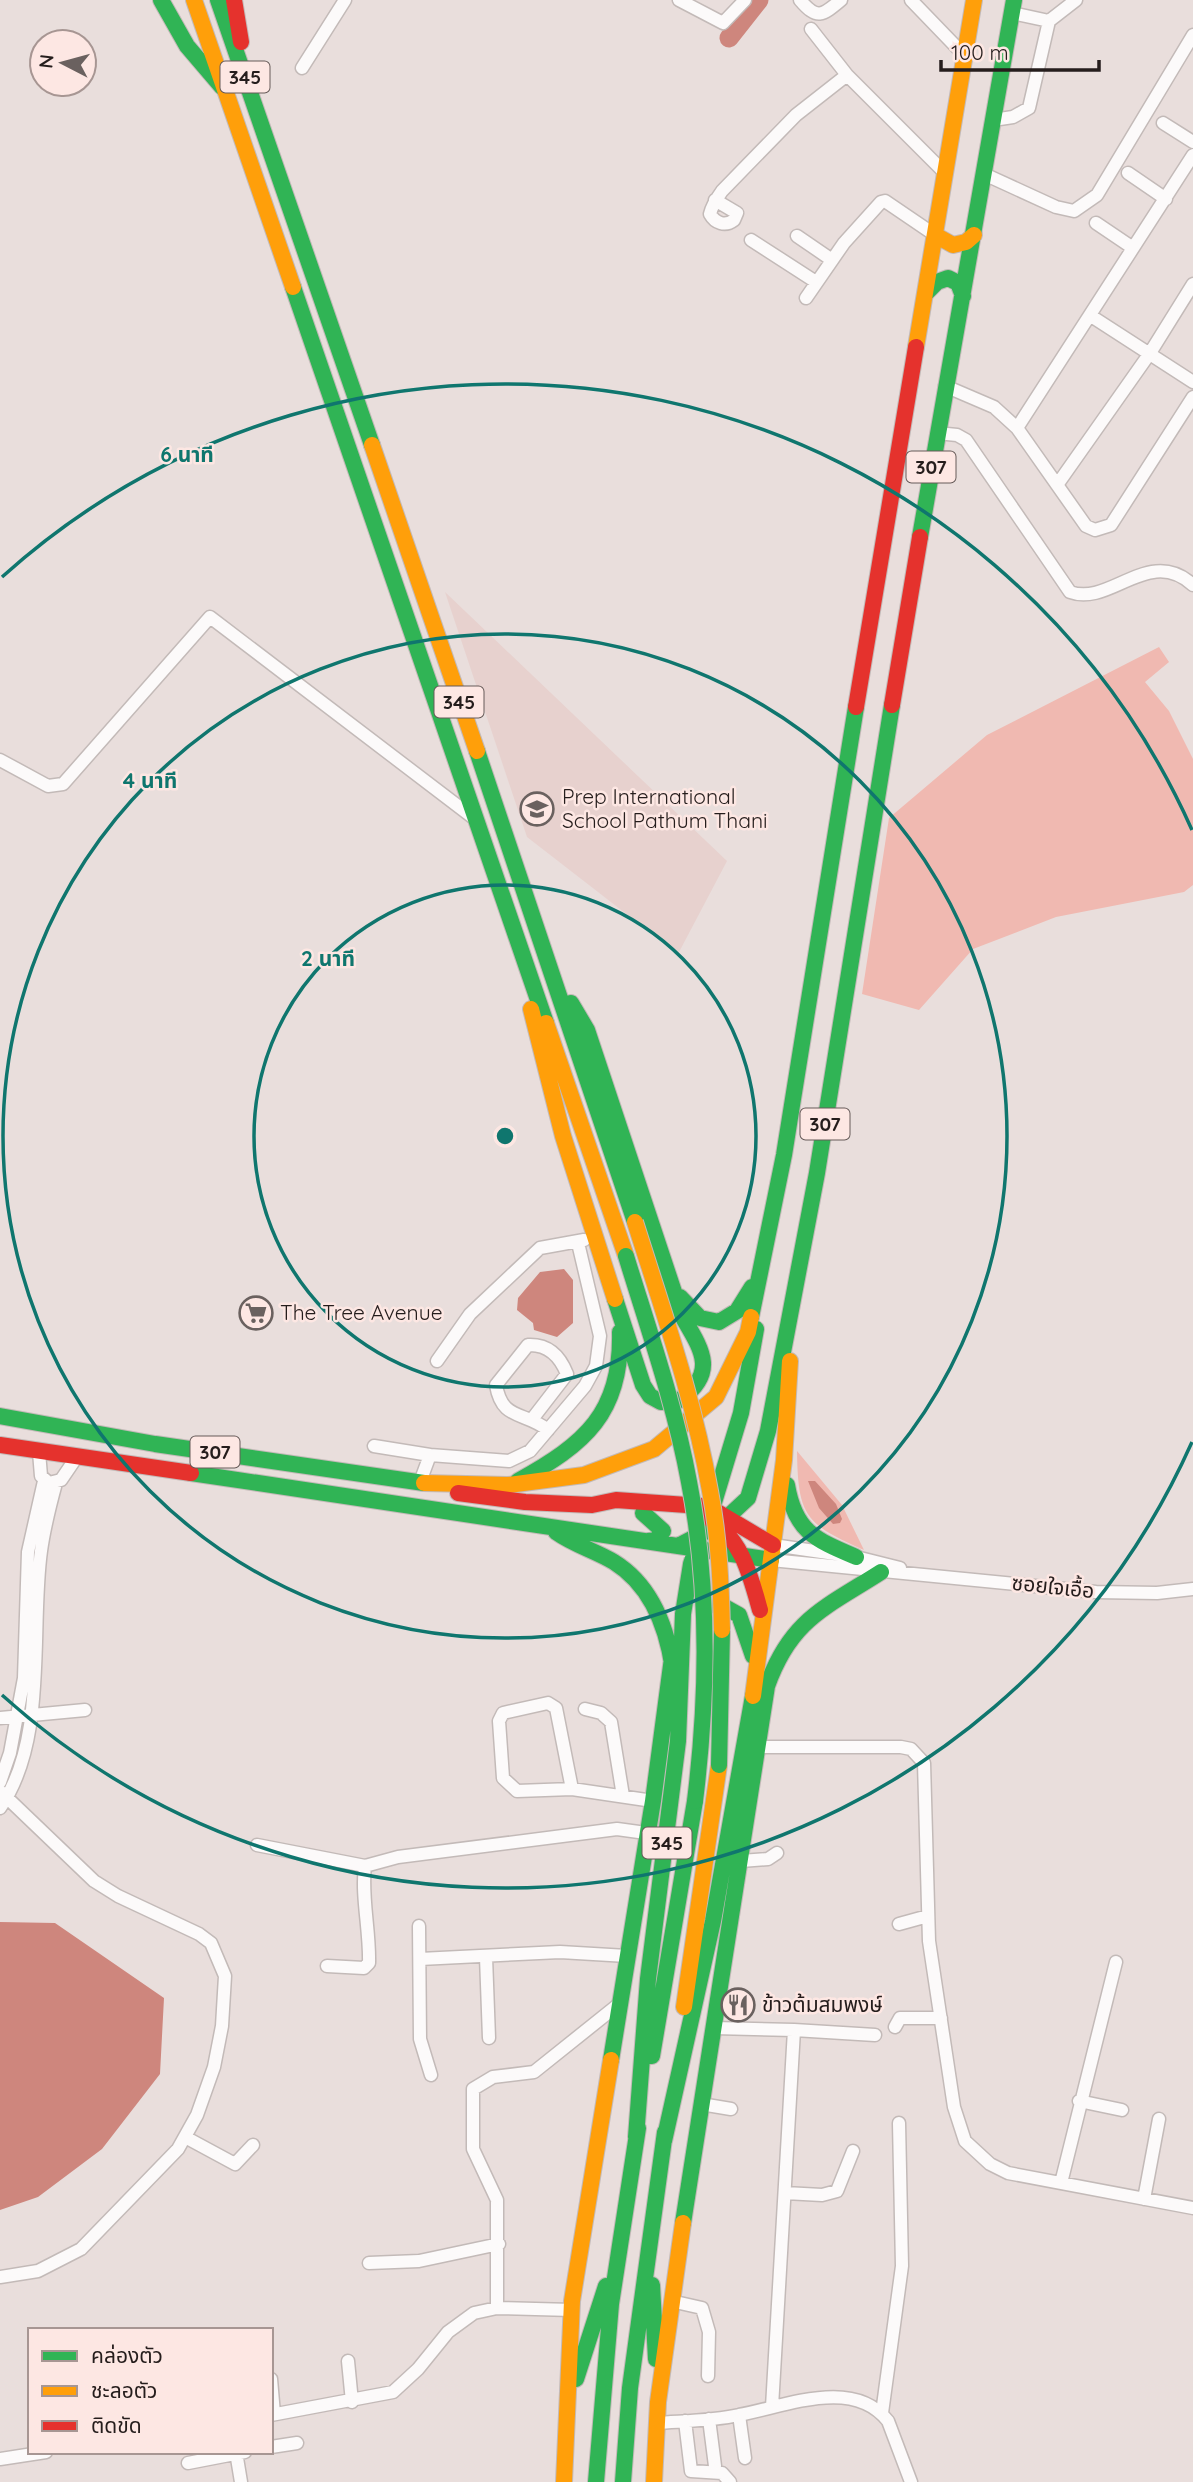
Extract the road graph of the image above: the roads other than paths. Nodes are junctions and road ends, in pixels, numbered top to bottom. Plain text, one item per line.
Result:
1 (161, 0) edge
2 (194, 0) edge
3 (218, 0) edge
4 (233, 0) edge
5 (345, 0) edge
6 (679, 0) edge
7 (745, 0) edge
8 (800, 0) edge
9 (841, 0) edge
10 (912, 0) edge
11 (974, 0) edge
12 (1076, 0) edge
13 (1013, 7) edge
14 (1049, 21) junction
15 (232, 22) junction
16 (811, 29) dead end
17 (1192, 39) edge
18 (965, 56) junction
19 (302, 68) dead end
20 (847, 75) junction
21 (225, 89) junction
22 (993, 120) junction
23 (1163, 123) dead end
24 (1193, 142) edge
25 (1193, 155) edge
26 (946, 173) junction
27 (1128, 173) dead end
28 (984, 174) junction
29 (1166, 199) junction
30 (715, 200) dead end
31 (1096, 223) dead end
32 (935, 234) junction
33 (974, 235) junction
34 (797, 236) dead end
35 (751, 240) dead end
36 (1133, 248) junction
37 (832, 260) junction
38 (816, 282) junction
39 (1193, 284) edge
40 (926, 293) junction
41 (963, 296) junction
42 (806, 298) dead end
43 (1091, 316) junction
44 (1150, 353) junction
45 (1193, 382) edge
46 (945, 386) junction
47 (1193, 397) edge
48 (1017, 428) junction
49 (937, 433) junction
50 (1057, 485) junction
51 (1193, 585) edge
52 (0, 760) edge
53 (475, 819) junction
54 (515, 934) junction
55 (551, 966) junction
56 (595, 1235) junction
57 (578, 1242) junction
58 (767, 1249) junction
59 (675, 1288) junction
60 (791, 1312) junction
61 (618, 1314) junction
62 (785, 1339) junction
63 (754, 1350) junction
64 (437, 1361) dead end
65 (567, 1374) junction
66 (585, 1386) junction
67 (0, 1416) edge
68 (533, 1418) junction
69 (548, 1430) junction
70 (0, 1446) edge
71 (374, 1446) dead end
72 (39, 1452) junction
73 (430, 1455) junction
74 (76, 1458) junction
75 (784, 1460) junction
76 (50, 1482) junction
77 (426, 1483) junction
78 (508, 1485) junction
79 (592, 1505) junction
80 (643, 1513) junction
81 (717, 1517) junction
82 (551, 1528) junction
83 (648, 1541) junction
84 (699, 1542) junction
85 (761, 1553) junction
86 (856, 1557) junction
87 (881, 1572) junction
88 (914, 1572) junction
89 (1193, 1589) edge
90 (762, 1616) junction
91 (683, 1626) junction
92 (672, 1658) junction
93 (755, 1678) junction
94 (584, 1709) dead end
95 (85, 1710) dead end
96 (764, 1711) junction
97 (31, 1713) junction
98 (17, 1717) junction
99 (0, 1718) edge
100 (678, 1739) junction
101 (759, 1747) junction
102 (755, 1773) junction
103 (0, 1782) edge
104 (572, 1789) junction
105 (4, 1794) edge
106 (623, 1796) junction
107 (653, 1801) junction
108 (0, 1808) edge
109 (646, 1833) junction
110 (257, 1845) dead end
111 (777, 1853) dead end
112 (741, 1861) junction
113 (366, 1866) junction
114 (723, 1872) junction
115 (928, 1916) junction
116 (899, 1924) dead end
117 (419, 1926) dead end
118 (627, 1955) junction
119 (486, 1957) junction
120 (420, 1959) junction
121 (1115, 1962) dead end
122 (327, 1966) dead end
123 (619, 2004) junction
124 (941, 2018) junction
125 (714, 2028) junction
126 (895, 2028) dead end
127 (794, 2030) junction
128 (875, 2035) dead end
129 (489, 2038) dead end
130 (431, 2075) dead end
131 (1079, 2101) junction
132 (701, 2104) junction
133 (731, 2109) dead end
134 (1122, 2110) dead end
135 (1159, 2119) dead end
136 (899, 2123) dead end
137 (185, 2137) junction
138 (636, 2137) junction
139 (664, 2141) junction
140 (253, 2145) dead end
141 (853, 2151) dead end
142 (1061, 2183) junction
143 (785, 2193) junction
144 (1144, 2199) junction
145 (1193, 2208) edge
146 (649, 2240) junction
147 (499, 2244) junction
148 (618, 2251) junction
149 (369, 2263) dead end
150 (0, 2277) edge
151 (671, 2301) junction
152 (497, 2308) junction
153 (572, 2310) junction
154 (348, 2361) dead end
155 (708, 2376) dead end
156 (570, 2399) junction
157 (352, 2402) junction
158 (658, 2402) junction
159 (772, 2407) junction
160 (882, 2413) junction
161 (273, 2415) edge
162 (738, 2416) junction
163 (709, 2419) junction
164 (685, 2421) junction
165 (657, 2423) junction
166 (297, 2443) dead end
167 (273, 2447) edge
168 (33, 2454) edge
169 (234, 2454) edge
170 (239, 2454) edge
171 (745, 2458) dead end
172 (0, 2459) edge
173 (188, 2463) dead end
174 (715, 2466) dead end
175 (241, 2482) edge
176 (564, 2482) edge
177 (596, 2482) edge
178 (624, 2482) edge
179 (654, 2482) edge
180 (730, 2482) edge
181 (911, 2482) edge

1 - 21 main road
2 - 21 main road, 345
3 - 15 main road, 345
4 - 15 main road
5 - 19 street
6 - 7 street
8 - 9 street
10 - 18 street
11 - 18 main road, 307
12 - 14 street
13 - 14 street
13 - 22 main road, 307
14 - 22 street
15 - 55 main road, 345
16 - 20 street
17 - 28 street
18 - 26 main road, 307
20 - 26 street
20 - 30 street
21 - 53 main road, 345
22 - 28 main road, 307
23 - 24 street
25 - 29 street
26 - 32 main road, 307
27 - 29 street
28 - 33 main road, 307
29 - 36 street
31 - 36 street
32 - 33 main road
32 - 37 street
32 - 40 main road, 307
33 - 41 main road, 307
34 - 37 street
35 - 38 street
36 - 43 street
37 - 38 street
38 - 42 street
39 - 44 street
40 - 41 main road
40 - 58 main road, 307
41 - 46 main road, 307
43 - 44 street
43 - 48 street
44 - 45 street
44 - 50 street
46 - 48 street
46 - 49 main road, 307
47 - 50 street
48 - 50 street
49 - 51 street
49 - 60 main road, 307
52 - 53 street
53 - 54 main road, 345
54 - 56 main road
54 - 138 main road, 345, bridge
55 - 59 main road
55 - 139 main road, 345, bridge
56 - 57 street
56 - 61 main road
57 - 64 street
57 - 66 street
58 - 59 main road
58 - 63 main road, 307
58 - 78 main road
59 - 61 main road
60 - 62 main road
60 - 75 main road, 307
61 - 78 main road
62 - 63 main road
62 - 81 main road
63 - 81 main road, 307
65 - 66 street
65 - 68 street
65 - 68 street
66 - 69 street
67 - 77 main road, 307
68 - 69 street
69 - 73 street
70 - 72 main road, 307
71 - 73 street
72 - 74 main road, 307
72 - 76 street
73 - 77 street
74 - 76 street
74 - 82 main road, 307
75 - 85 main road, 307
75 - 86 main road
76 - 97 street
76 - 98 street
77 - 78 main road
77 - 79 main road, 307
79 - 80 main road
79 - 81 main road, 307
80 - 81 main road
80 - 83 main road
81 - 84 main road
81 - 85 main road, 307
81 - 85 main road
82 - 83 main road, 307
82 - 92 main road
83 - 84 main road, 307
84 - 85 main road
84 - 91 main road, 345
85 - 86 street
85 - 87 street
85 - 90 main road
85 - 90 main road, 345
85 - 91 main road
86 - 88 street
87 - 88 street
87 - 96 main road
88 - 89 street, ซอยใจเอื้อ
90 - 93 main road, 345
91 - 93 main road
91 - 100 main road, 345
92 - 100 main road
92 - 107 main road
93 - 96 main road
93 - 114 main road, 345
94 - 106 street
95 - 97 street
96 - 101 main road
97 - 98 street
97 - 105 street
98 - 99 street
98 - 103 street
100 - 138 main road, 345
101 - 102 main road
101 - 115 street
102 - 112 main road
102 - 114 main road
104 - 104 street
104 - 106 street
105 - 108 street
105 - 137 street
106 - 107 street
107 - 109 main road
109 - 113 street
109 - 118 main road
110 - 113 street
111 - 112 street
112 - 125 main road
113 - 122 street
114 - 139 main road, 345
115 - 116 street
115 - 124 street
117 - 120 street
118 - 119 street
118 - 123 main road
119 - 120 street
119 - 129 street
120 - 130 street
121 - 131 street
123 - 147 street
123 - 153 main road
124 - 126 street
124 - 142 street
125 - 127 street
125 - 132 main road
127 - 128 street
127 - 143 street
131 - 134 street
131 - 142 street
132 - 133 street
132 - 151 main road
135 - 144 street
136 - 160 street
137 - 140 street
137 - 150 street
138 - 148 main road, 345
139 - 146 main road, 345
141 - 143 street
142 - 144 street
143 - 159 street
144 - 145 street
146 - 158 main road
146 - 178 main road, 345
147 - 149 street
147 - 152 street
148 - 156 main road
148 - 177 main road, 345
151 - 155 street
151 - 158 main road
152 - 153 street
152 - 157 street
153 - 156 main road
154 - 157 street
156 - 176 main road
157 - 161 street
158 - 165 main road
159 - 160 street
159 - 162 street
160 - 181 street
162 - 163 street
162 - 171 street
163 - 164 street
163 - 174 street
164 - 165 street
164 - 180 street
165 - 179 main road
166 - 167 street
168 - 172 street
169 - 173 street
170 - 175 street

